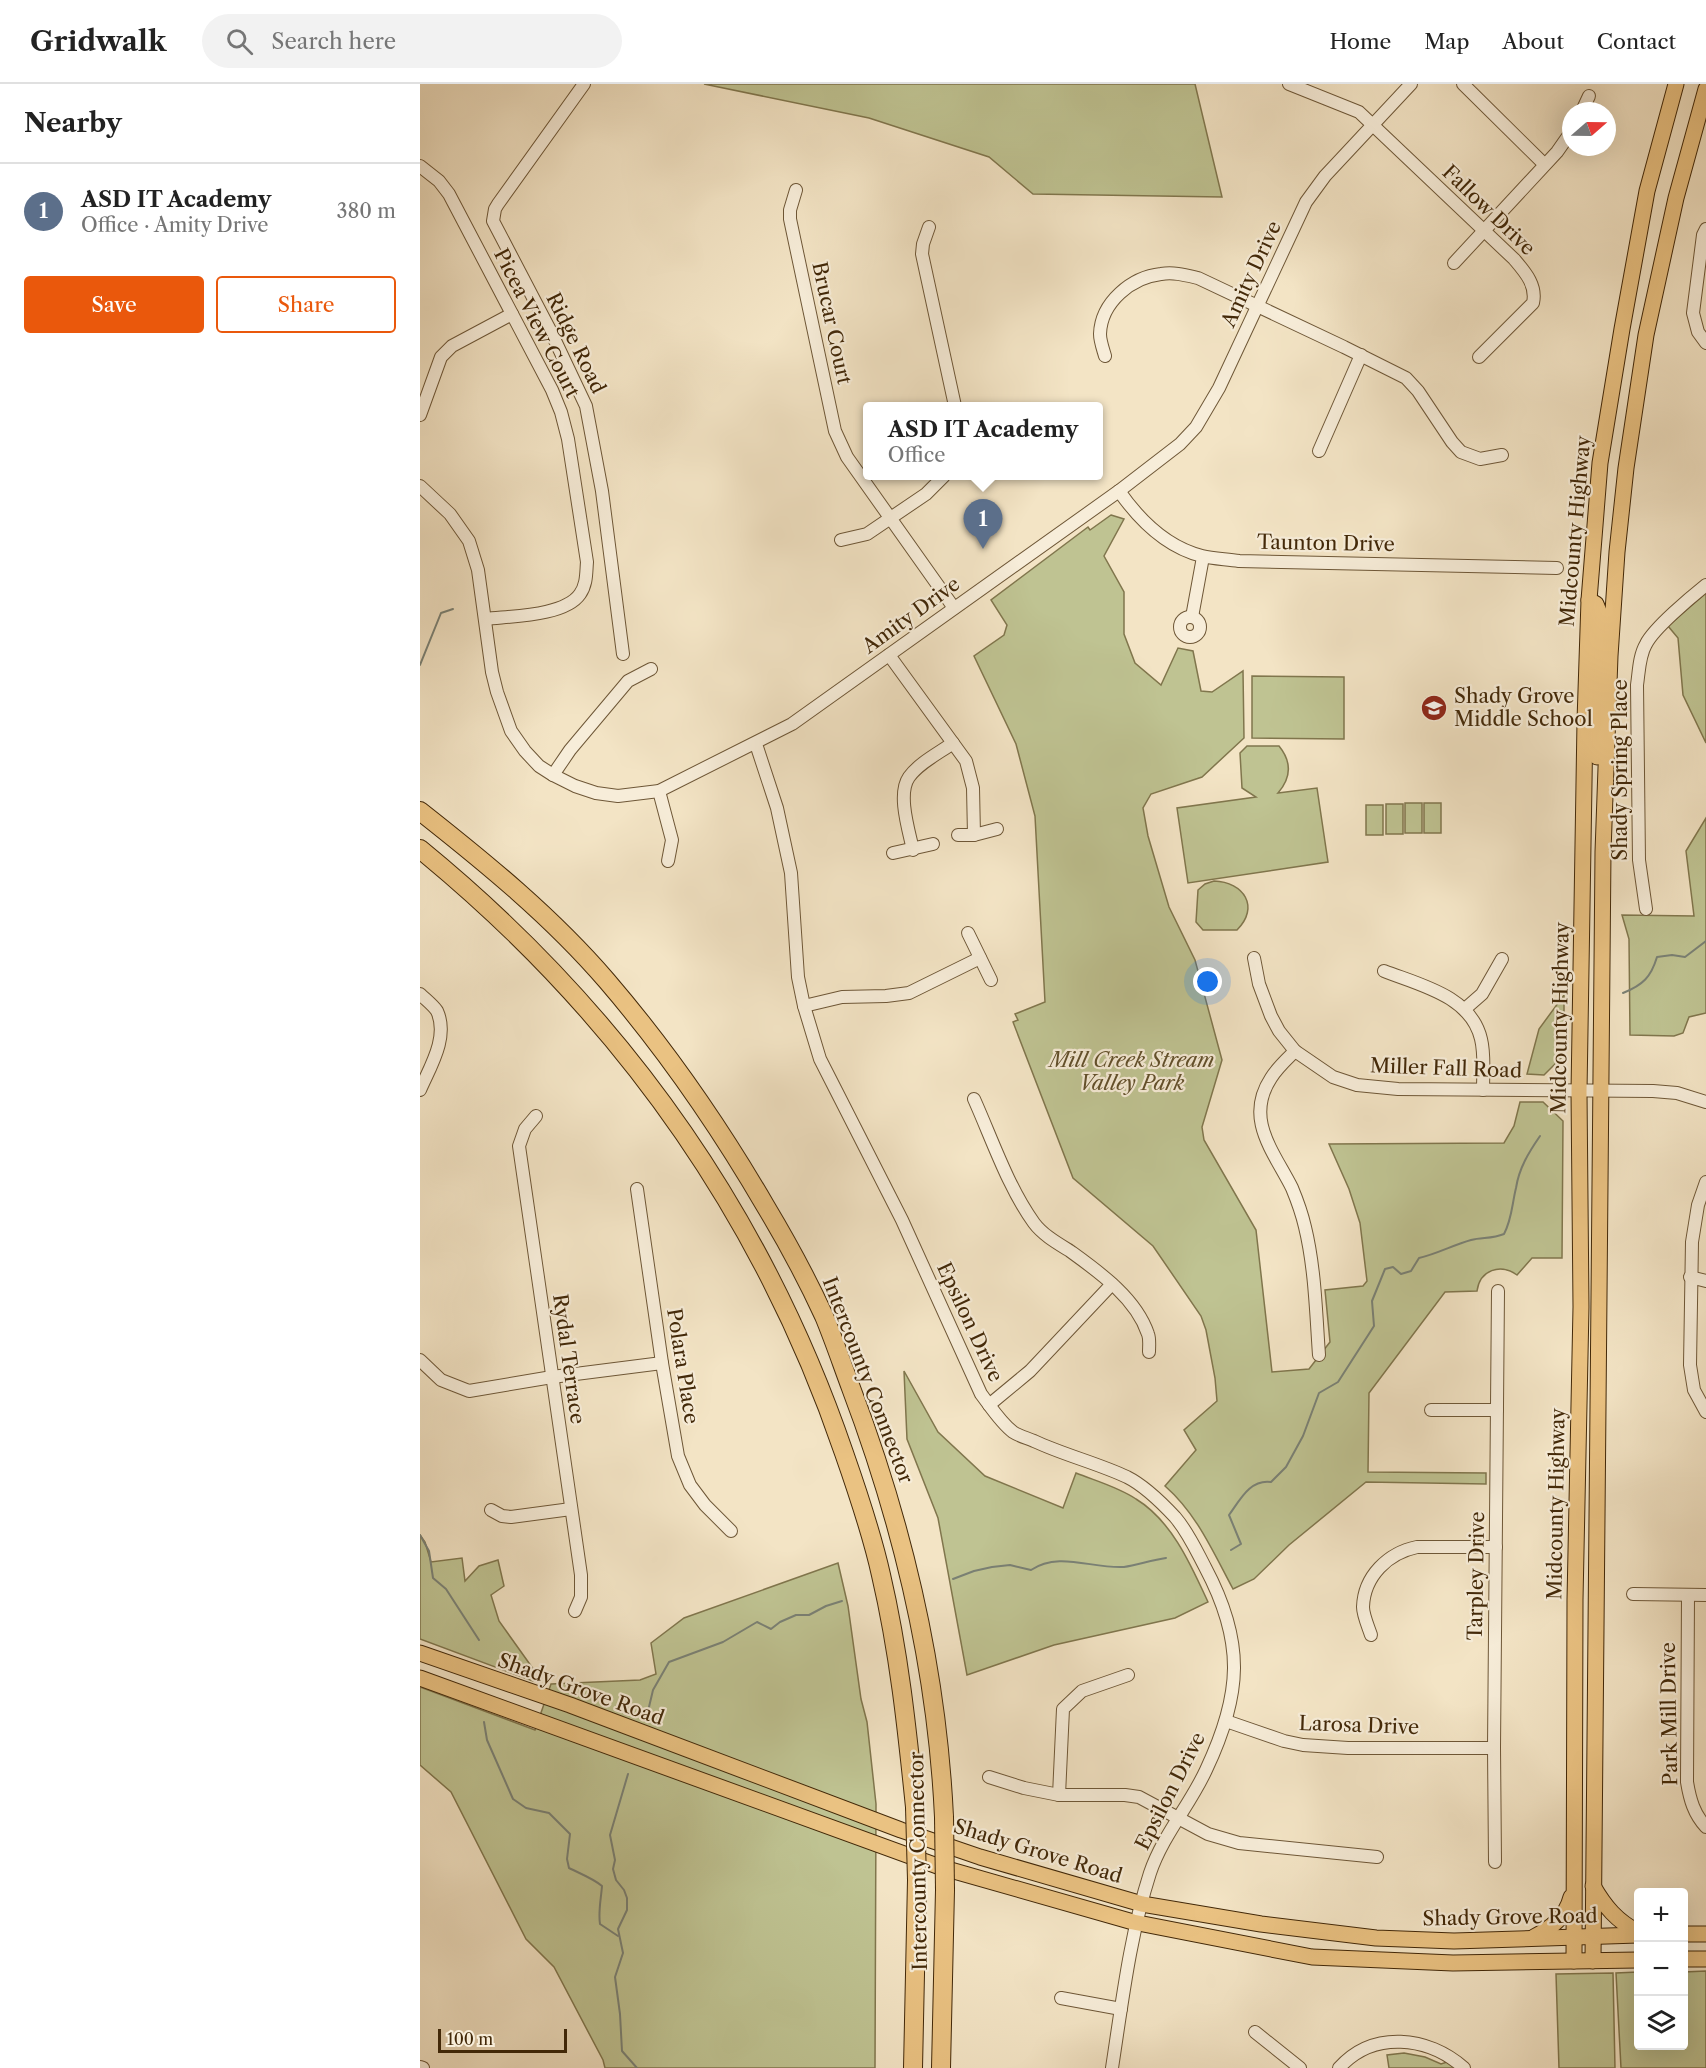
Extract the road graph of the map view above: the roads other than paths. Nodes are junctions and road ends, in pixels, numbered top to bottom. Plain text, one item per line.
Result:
1 (584, 84) edge
2 (1289, 84) edge
3 (1411, 84) edge
4 (1463, 84) edge
5 (1676, 84) edge
6 (1706, 88) edge
7 (1588, 96) dead end
8 (1586, 102) edge
9 (1372, 125) junction
10 (1562, 145) edge
11 (1544, 164) junction
12 (420, 166) edge
13 (796, 190) dead end
14 (930, 227) dead end
15 (1706, 229) edge
16 (1484, 232) junction
17 (1454, 263) dead end
18 (1257, 307) junction
19 (512, 314) junction
20 (1706, 343) edge
21 (1361, 355) junction
22 (1105, 356) dead end
23 (1479, 357) dead end
24 (954, 402) edge
25 (420, 415) edge
26 (1318, 451) dead end
27 (1502, 455) dead end
28 (863, 479) edge
29 (864, 480) edge
30 (940, 480) edge
31 (420, 486) edge
32 (1119, 491) junction
33 (891, 518) junction
34 (841, 540) dead end
35 (1203, 557) junction
36 (1557, 568) dead end
37 (1706, 585) edge
38 (1589, 600) junction
39 (954, 608) junction
40 (1192, 617) dead end
41 (486, 619) junction
42 (623, 654) dead end
43 (890, 655) junction
44 (651, 669) dead end
45 (953, 743) junction
46 (756, 744) junction
47 (553, 775) junction
48 (658, 791) junction
49 (420, 801) edge
50 (420, 811) edge
51 (997, 829) dead end
52 (958, 835) dead end
53 (974, 835) junction
54 (933, 844) dead end
55 (420, 849) edge
56 (913, 850) junction
57 (1603, 852) junction
58 (893, 854) dead end
59 (668, 861) dead end
60 (492, 868) junction
61 (1646, 909) dead end
62 (968, 933) dead end
63 (980, 958) junction
64 (1254, 958) dead end
65 (1502, 959) dead end
66 (1384, 971) dead end
67 (992, 980) dead end
68 (420, 993) edge
69 (804, 1006) junction
70 (1466, 1008) junction
71 (1295, 1050) junction
72 (420, 1090) edge
73 (1483, 1090) junction
74 (1602, 1090) junction
75 (1579, 1092) junction
76 (974, 1098) dead end
77 (1706, 1102) edge
78 (536, 1116) dead end
79 (1706, 1182) edge
80 (637, 1189) dead end
81 (1690, 1277) junction
82 (1706, 1281) edge
83 (1112, 1284) junction
84 (1498, 1291) dead end
85 (1149, 1352) dead end
86 (1319, 1355) dead end
87 (420, 1360) edge
88 (662, 1363) junction
89 (552, 1377) junction
90 (989, 1405) junction
91 (1431, 1410) dead end
92 (1497, 1410) junction
93 (1706, 1412) edge
94 (571, 1509) junction
95 (491, 1510) dead end
96 (731, 1531) dead end
97 (1496, 1547) junction
98 (1633, 1594) dead end
99 (1688, 1595) junction
100 (1706, 1595) edge
101 (575, 1611) dead end
102 (1371, 1635) dead end
103 (420, 1653) edge
104 (1128, 1675) dead end
105 (420, 1678) edge
106 (1226, 1721) junction
107 (1494, 1748) junction
108 (990, 1777) dead end
109 (1059, 1795) junction
110 (1179, 1817) junction
111 (1706, 1827) edge
112 (1377, 1857) dead end
113 (1495, 1862) dead end
114 (1593, 1885) junction
115 (1574, 1887) junction
116 (1140, 1913) junction
117 (1634, 1931) edge
118 (1634, 1934) edge
119 (1688, 1934) edge
120 (1706, 1934) edge
121 (1593, 1936) junction
122 (1574, 1937) junction
123 (1531, 1938) junction
124 (1688, 1959) edge
125 (1706, 1959) edge
126 (1634, 1960) edge
127 (1574, 1961) junction
128 (1593, 1961) junction
129 (1060, 1998) dead end
130 (1121, 2009) junction
131 (1255, 2032) dead end
132 (913, 2068) edge
133 (942, 2068) edge
134 (1112, 2068) edge
135 (1300, 2068) edge
136 (1339, 2068) edge
137 (1464, 2068) edge

1 - 42 street, Ridge Road
2 - 9 street, Fallow Drive
3 - 9 street, Amity Drive
4 - 11 street
5 - 38 main road, Midcounty Highway
6 - 57 main road, Midcounty Highway
7 - 8 street
9 - 16 street, Fallow Drive
9 - 18 street, Amity Drive
10 - 11 street
11 - 16 street
12 - 19 street, Picea View Court
13 - 28 street, Brucar Court
14 - 24 street
15 - 20 street
16 - 17 street
16 - 23 street, Fallow Drive
18 - 21 street
18 - 22 street
18 - 32 street, Amity Drive
19 - 25 street
19 - 41 street, Picea View Court
21 - 26 street
21 - 27 street
29 - 33 street, Brucar Court
30 - 33 street
31 - 41 street, Amity Drive
32 - 35 street, Taunton Drive
32 - 39 street, Amity Drive
33 - 34 street
33 - 39 street, Brucar Court
35 - 36 street, Taunton Drive
35 - 40 street
37 - 61 street, Shady Spring Place
38 - 57 main road
38 - 75 main road, Midcounty Highway
39 - 43 street, Amity Drive
41 - 47 street, Amity Drive
43 - 45 street
43 - 46 street, Amity Drive
44 - 47 street
45 - 53 street
45 - 56 street
46 - 48 street, Amity Drive
46 - 69 street, Epsilon Drive
47 - 48 street, Amity Drive
48 - 59 street
49 - 60 highway
50 - 60 highway, Intercounty Connector
51 - 53 street
52 - 53 street
54 - 56 street
55 - 132 highway, Intercounty Connector, bridge
56 - 58 street
57 - 74 main road, Midcounty Highway
60 - 133 highway, Intercounty Connector, bridge
62 - 63 street
63 - 67 street
63 - 69 street
64 - 71 street, Miller Fall Road
65 - 70 street
66 - 70 street
68 - 72 street
69 - 90 street, Epsilon Drive
70 - 73 street
71 - 73 street, Miller Fall Road
71 - 86 street
73 - 75 street, Miller Fall Road
74 - 75 street, Miller Fall Road
74 - 77 street, Miller Fall Road
74 - 114 main road, Midcounty Highway
75 - 115 main road, Midcounty Highway
76 - 83 street
78 - 89 street, Rydal Terrace
79 - 81 street
80 - 88 street, Polara Place
81 - 82 street
81 - 93 street
83 - 85 street
83 - 90 street
84 - 92 street, Tarpley Drive
87 - 89 street
88 - 89 street
88 - 96 street, Polara Place
89 - 94 street, Rydal Terrace
90 - 106 street, Epsilon Drive
91 - 92 street
92 - 97 street, Tarpley Drive
94 - 95 street
94 - 101 street, Rydal Terrace
97 - 102 street
97 - 107 street, Tarpley Drive
98 - 99 street
99 - 100 street
99 - 111 street, Park Mill Drive
103 - 116 main road, Shady Grove Road
104 - 109 street
105 - 116 main road, Shady Grove Road
106 - 107 street, Larosa Drive
106 - 110 street, Epsilon Drive
107 - 113 street, Tarpley Drive
108 - 109 street
109 - 110 street
110 - 112 street
110 - 116 street, Epsilon Drive
114 - 117 main road
114 - 121 main road, Midcounty Highway
115 - 122 main road, Midcounty Highway
115 - 123 main road
116 - 123 main road, Shady Grove Road
116 - 127 main road, Shady Grove Road
116 - 130 street, Epsilon Drive
118 - 121 main road, Shady Grove Road
119 - 120 main road
121 - 122 main road, Shady Grove Road
121 - 128 main road, Midcounty Highway
122 - 123 main road, Shady Grove Road
122 - 127 main road, Midcounty Highway
124 - 125 main road
126 - 128 main road, Shady Grove Road
127 - 128 main road, Shady Grove Road
129 - 130 street
130 - 134 street, Epsilon Drive
131 - 135 street
136 - 137 street

